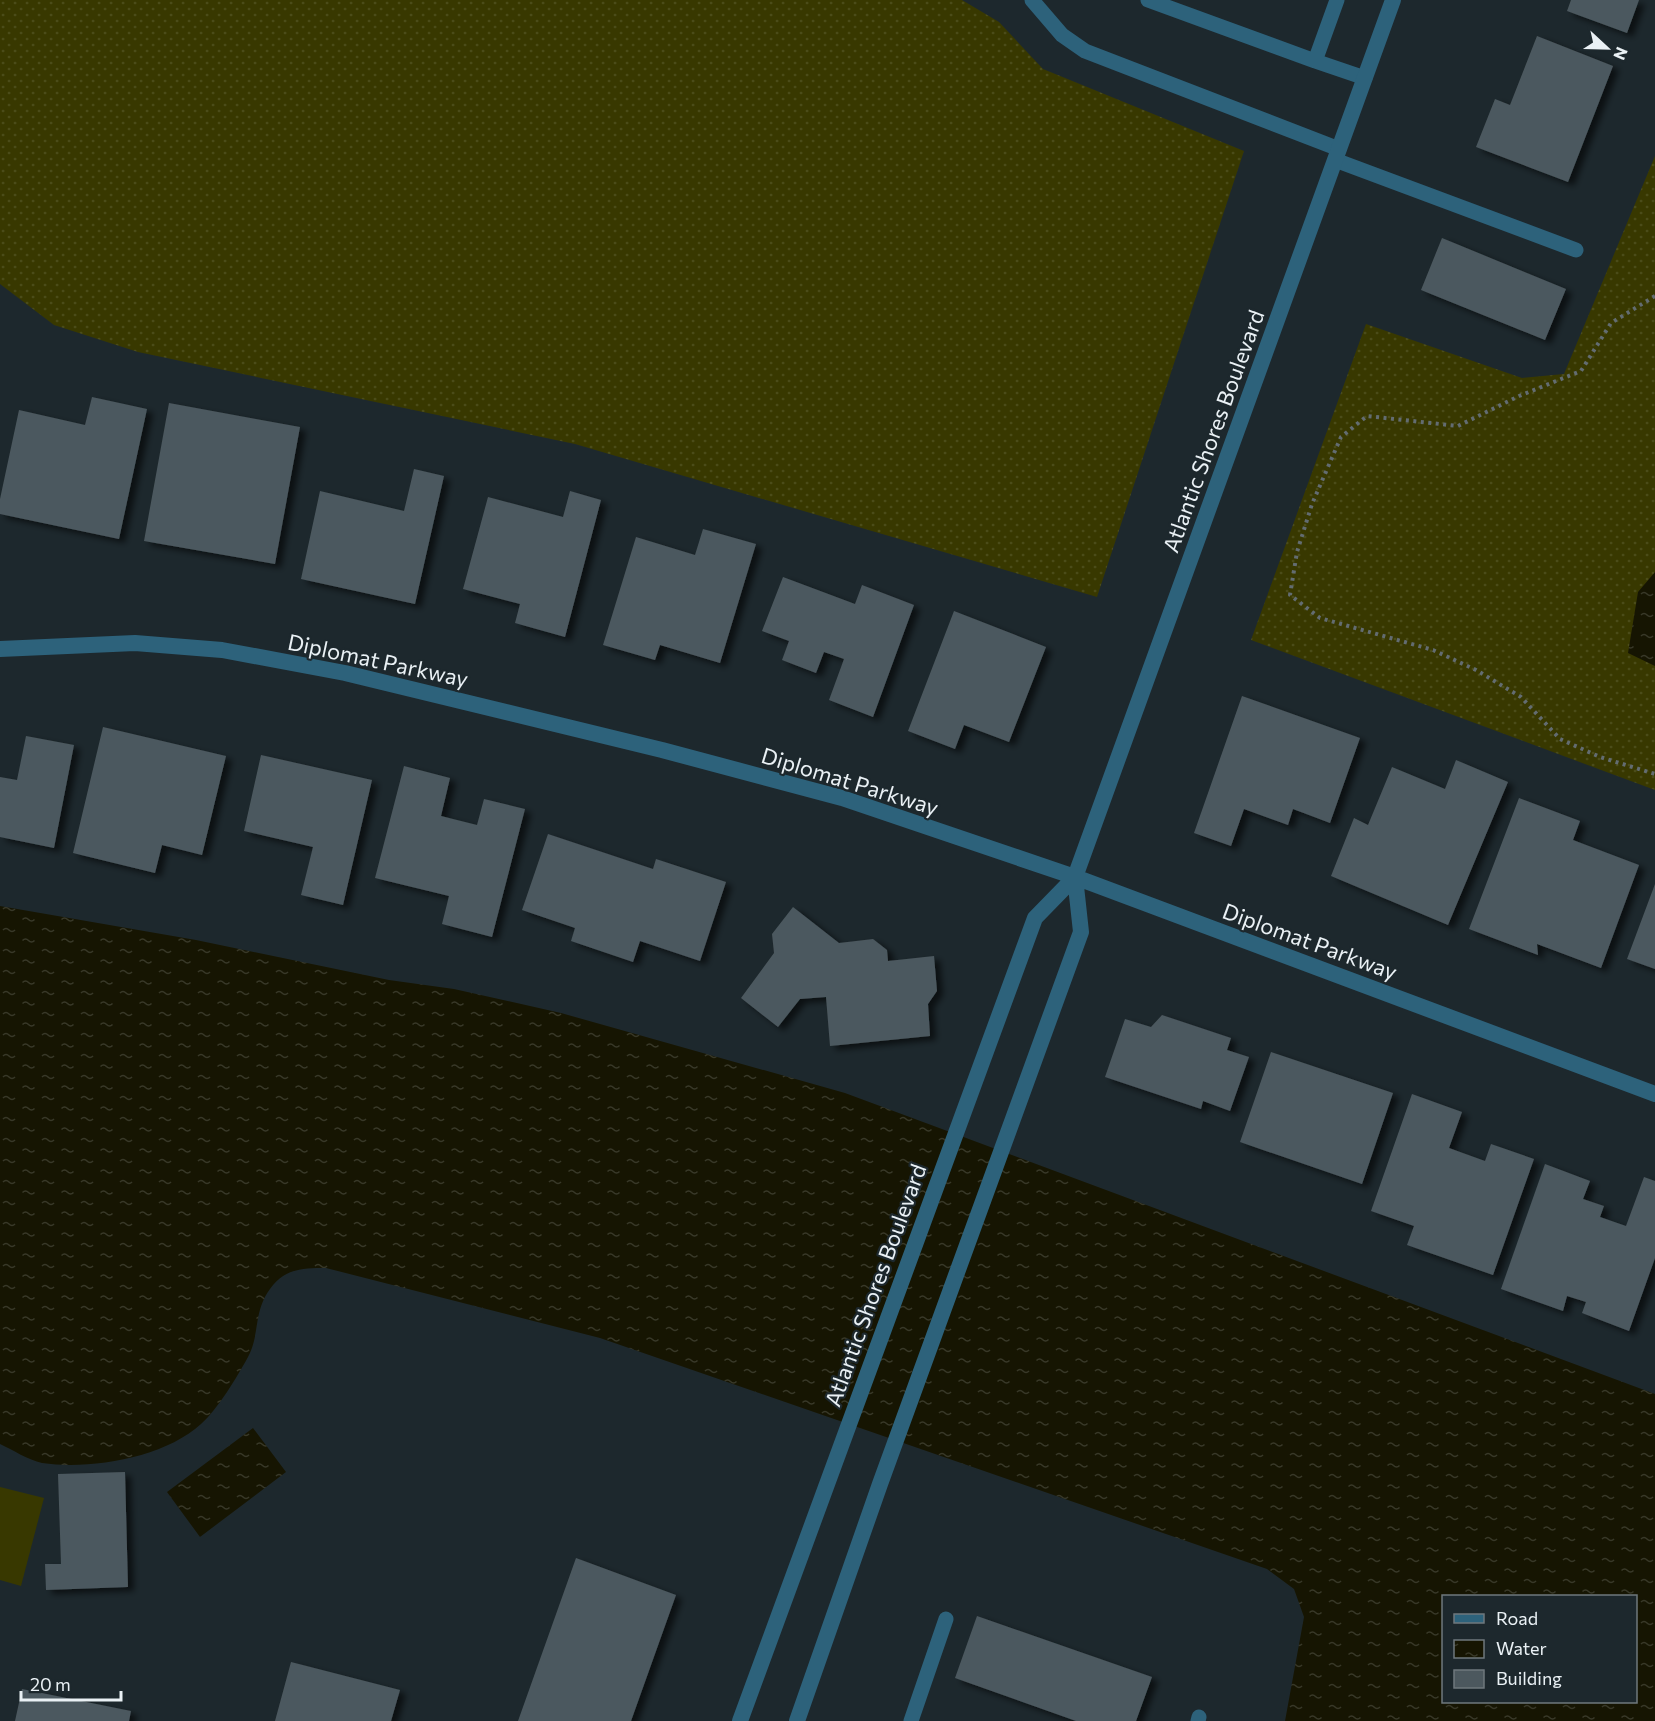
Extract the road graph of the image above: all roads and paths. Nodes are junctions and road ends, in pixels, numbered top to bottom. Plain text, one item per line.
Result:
1 (1032, 0) edge
2 (1148, 0) edge
3 (1337, 0) edge
4 (1393, 0) edge
5 (1315, 62) junction
6 (1365, 78) junction
7 (1337, 154) junction
8 (1576, 250) dead end
9 (1655, 296) edge
10 (0, 649) edge
11 (1655, 774) edge
12 (1075, 878) junction
13 (1655, 1094) edge
14 (946, 1619) dead end
15 (916, 1720) edge
16 (740, 1721) edge
17 (797, 1721) edge

1 - 7 lane
2 - 5 lane
3 - 5 lane
4 - 6 street, Atlantic Shores Boulevard
5 - 6 lane
6 - 7 street, Atlantic Shores Boulevard
7 - 8 lane
7 - 12 street, Atlantic Shores Boulevard
9 - 11 path
10 - 12 street, Diplomat Parkway
12 - 13 street, Diplomat Parkway
12 - 16 street, Atlantic Shores Boulevard
12 - 17 street, Atlantic Shores Boulevard
14 - 15 lane

